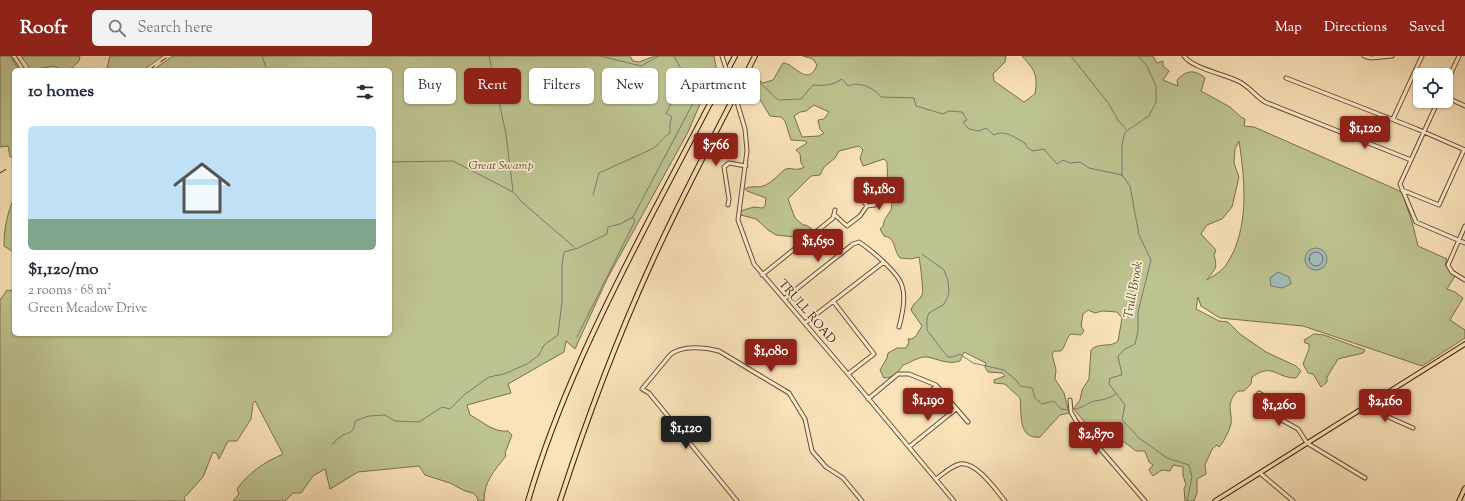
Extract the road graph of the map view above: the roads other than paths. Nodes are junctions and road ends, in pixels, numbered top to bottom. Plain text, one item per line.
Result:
1 (14, 56) edge
2 (722, 56) edge
3 (735, 56) edge
4 (755, 56) edge
5 (1184, 56) edge
6 (1364, 56) edge
7 (1392, 56) edge
8 (1422, 56) edge
9 (1459, 56) edge
10 (23, 68) edge
11 (1453, 69) edge
12 (1286, 78) dead end
13 (1453, 100) edge
14 (1465, 106) edge
15 (1435, 108) edge
16 (1393, 119) junction
17 (1424, 132) junction
18 (1465, 150) edge
19 (1411, 160) junction
20 (746, 166) junction
21 (1402, 190) junction
22 (728, 205) dead end
23 (867, 206) dead end
24 (836, 210) dead end
25 (835, 215) junction
26 (1465, 226) edge
27 (1459, 241) junction
28 (1465, 243) edge
29 (884, 262) junction
30 (762, 275) junction
31 (1465, 280) edge
32 (784, 299) junction
33 (833, 301) junction
34 (805, 323) junction
35 (899, 327) dead end
36 (1465, 344) edge
37 (848, 374) junction
38 (937, 386) junction
39 (868, 399) junction
40 (920, 399) dead end
41 (1070, 400) dead end
42 (1373, 401) junction
43 (1261, 402) dead end
44 (956, 409) junction
45 (968, 422) dead end
46 (1413, 428) dead end
47 (1307, 443) junction
48 (908, 447) junction
49 (1260, 472) junction
50 (1365, 478) dead end
51 (936, 479) junction
52 (1465, 488) edge
53 (528, 501) edge
54 (560, 501) edge
55 (737, 501) edge
56 (862, 501) edge
57 (954, 501) edge
58 (1006, 501) edge
59 (1145, 501) edge
60 (1215, 501) edge
61 (1293, 501) edge
62 (1459, 501) edge

1 - 10 street
2 - 20 street, TRULL ROAD, bridge
3 - 53 highway
4 - 54 highway
5 - 19 street
6 - 7 street
8 - 16 street
9 - 11 street
12 - 16 street
13 - 14 street
15 - 17 street
16 - 17 street
17 - 18 street
17 - 19 street
18 - 21 street
19 - 21 street
20 - 22 street
20 - 30 street, TRULL ROAD
21 - 27 street
23 - 25 street
24 - 25 street
25 - 30 street
26 - 27 street
27 - 28 street
27 - 31 street
29 - 32 street
29 - 33 street
29 - 35 street
30 - 32 street, TRULL ROAD
32 - 34 street, TRULL ROAD
33 - 34 street
33 - 37 street
34 - 37 street, TRULL ROAD
36 - 42 main road
37 - 39 street, TRULL ROAD
38 - 39 street
38 - 40 street
38 - 44 street
39 - 48 street, TRULL ROAD
41 - 59 street
42 - 46 street
42 - 47 main road
43 - 47 street
44 - 45 street
44 - 48 street
47 - 49 main road
47 - 50 street
48 - 51 street, TRULL ROAD
49 - 60 main road
49 - 61 street
51 - 57 street, TRULL ROAD
51 - 58 street
52 - 62 main road
55 - 56 street

